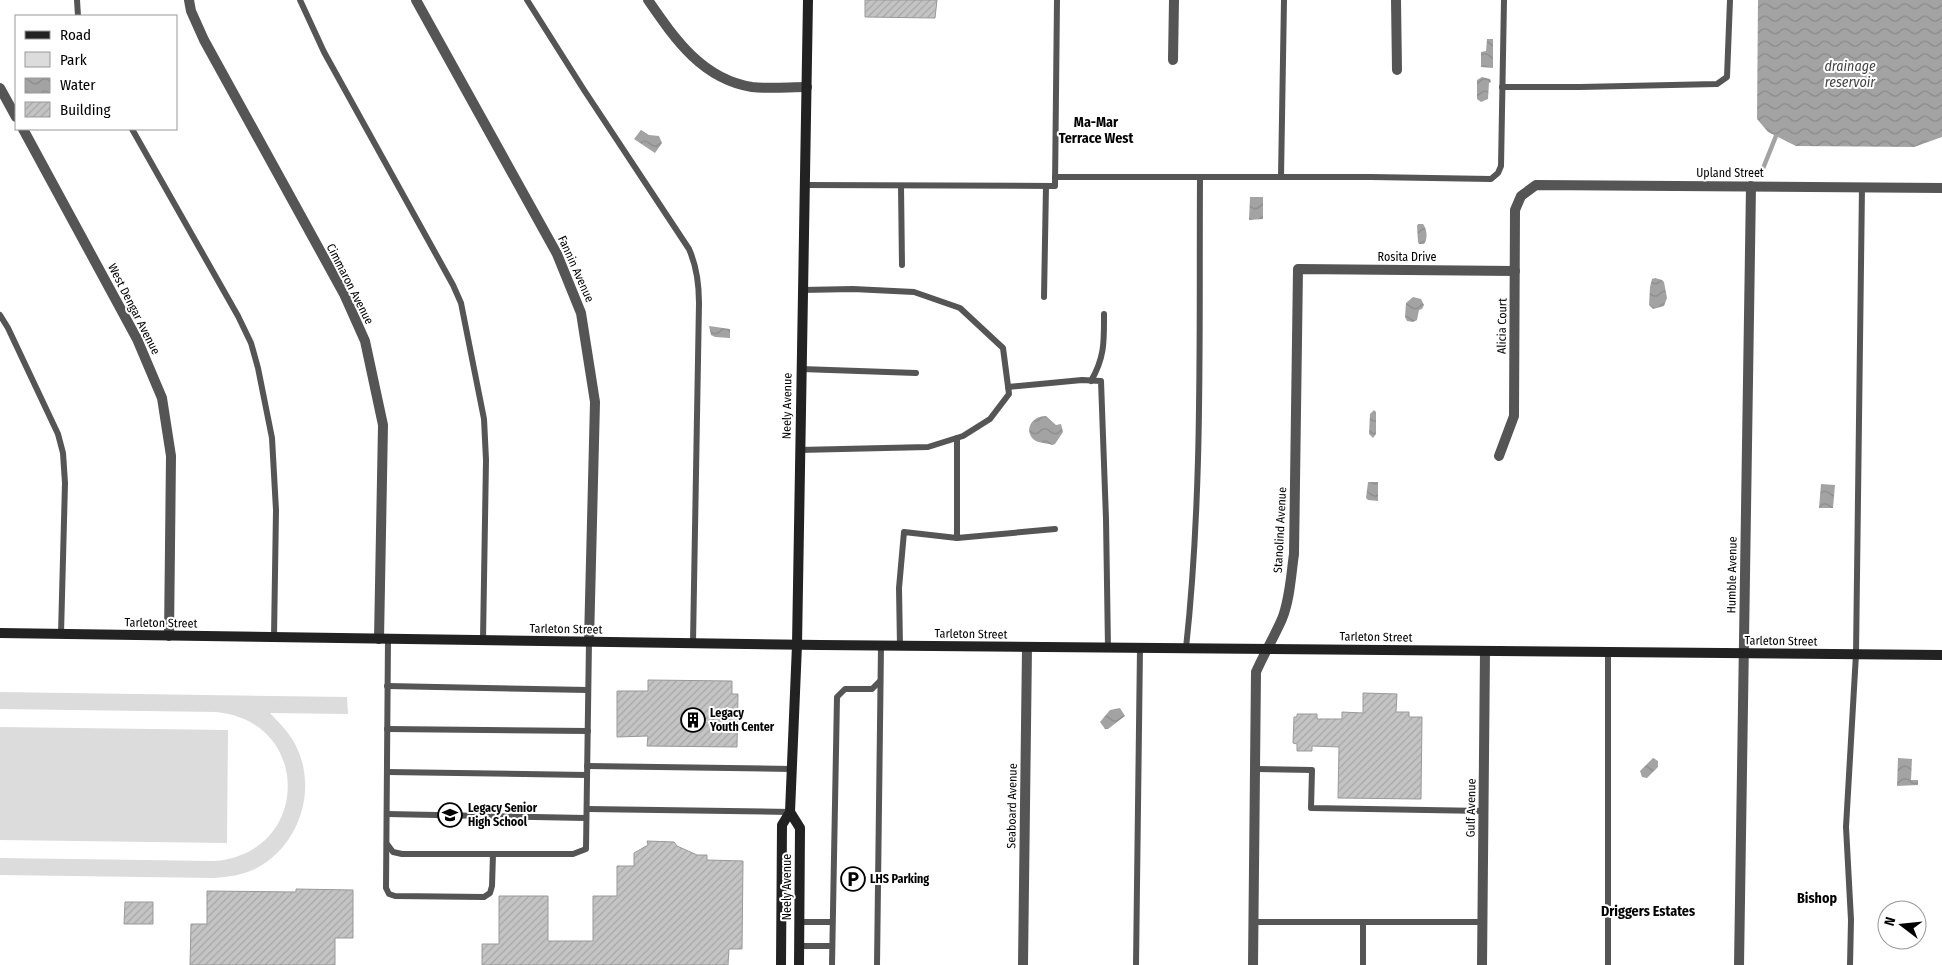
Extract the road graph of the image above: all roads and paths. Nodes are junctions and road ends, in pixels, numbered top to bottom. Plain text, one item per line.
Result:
1 (77, 0) edge
2 (189, 0) edge
3 (300, 0) edge
4 (416, 0) edge
5 (527, 0) edge
6 (648, 0) edge
7 (808, 0) edge
8 (1057, 0) edge
9 (1174, 0) edge
10 (1284, 0) edge
11 (1396, 0) edge
12 (1504, 0) edge
13 (1730, 0) edge
14 (78, 15) edge
15 (1173, 60) dead end
16 (1397, 70) dead end
17 (1502, 86) junction
18 (807, 87) junction
19 (0, 88) edge
20 (15, 115) edge
21 (23, 130) edge
22 (133, 130) edge
23 (1200, 177) junction
24 (1281, 177) junction
25 (1055, 178) junction
26 (805, 185) junction
27 (901, 186) junction
28 (1046, 186) junction
29 (1750, 186) junction
30 (1862, 187) junction
31 (1942, 188) edge
32 (1521, 196) joint
33 (902, 264) dead end
34 (1298, 269) joint
35 (1515, 271) junction
36 (802, 290) junction
37 (1044, 297) dead end
38 (0, 314) edge
39 (1104, 314) dead end
40 (801, 369) junction
41 (916, 372) dead end
42 (1091, 380) junction
43 (1008, 387) junction
44 (957, 438) junction
45 (799, 450) junction
46 (1500, 456) dead end
47 (1055, 528) dead end
48 (957, 538) junction
49 (0, 632) edge
50 (61, 634) junction
51 (169, 636) junction
52 (274, 637) junction
53 (383, 639) junction
54 (483, 640) junction
55 (589, 641) junction
56 (693, 643) junction
57 (797, 645) junction
58 (881, 646) junction
59 (900, 646) junction
60 (1026, 647) junction
61 (1108, 648) junction
62 (1140, 648) junction
63 (1186, 648) junction
64 (1266, 648) junction
65 (1486, 651) junction
66 (1608, 652) junction
67 (1743, 653) junction
68 (1856, 654) junction
69 (1942, 655) edge
70 (880, 681) junction
71 (387, 686) junction
72 (588, 690) junction
73 (387, 728) junction
74 (588, 731) junction
75 (587, 766) junction
76 (791, 769) junction
77 (1255, 769) junction
78 (387, 772) junction
79 (587, 775) junction
80 (587, 810) junction
81 (1484, 810) junction
82 (790, 812) junction
83 (387, 814) junction
84 (586, 818) junction
85 (387, 844) junction
86 (493, 854) junction
87 (800, 922) junction
88 (832, 922) junction
89 (1253, 922) junction
90 (1363, 922) junction
91 (1482, 922) junction
92 (800, 946) junction
93 (832, 946) junction
94 (780, 965) edge
95 (799, 965) edge
96 (832, 965) edge
97 (877, 965) edge
98 (1023, 965) edge
99 (1136, 965) edge
100 (1253, 965) edge
101 (1362, 965) edge
102 (1482, 965) edge
103 (1608, 965) edge
104 (1739, 965) edge
105 (1850, 965) edge

1 - 14 lane
2 - 53 street, Cimmaron Avenue
3 - 54 lane
4 - 55 street, Fannin Avenue
5 - 56 lane
6 - 18 street
7 - 18 street, Neely Avenue
8 - 25 lane
9 - 15 street
10 - 24 lane
11 - 16 street
12 - 17 lane
13 - 17 lane
17 - 24 lane
18 - 26 street, Neely Avenue
19 - 20 street
21 - 51 street, West Dengar Avenue
22 - 52 lane
23 - 24 lane
23 - 25 lane
23 - 63 lane
25 - 28 lane
26 - 27 lane
26 - 36 street, Neely Avenue
27 - 28 lane
27 - 33 lane
28 - 37 lane
29 - 30 street, Upland Street
29 - 32 street, Upland Street
29 - 67 street, Humble Avenue
30 - 31 street, Upland Street
30 - 68 lane
32 - 35 street, Alicia Court
34 - 35 street, Rosita Drive
34 - 64 street, Stanolind Avenue
35 - 46 street, Alicia Court
36 - 40 street, Neely Avenue
36 - 43 lane
38 - 50 lane
39 - 42 lane
40 - 41 lane
40 - 45 street, Neely Avenue
42 - 43 lane
42 - 61 lane
43 - 44 lane
44 - 45 lane
44 - 48 lane
45 - 57 street, Neely Avenue
47 - 48 lane
48 - 59 lane
49 - 50 street, Tarleton Street
50 - 51 street, Tarleton Street
51 - 52 street, Tarleton Street
52 - 53 street, Tarleton Street
53 - 54 street, Tarleton Street
53 - 71 lane
54 - 55 street, Tarleton Street
55 - 56 street, Tarleton Street
55 - 72 lane
56 - 57 street, Tarleton Street
57 - 58 street, Tarleton Street
57 - 76 street, Neely Avenue
58 - 59 street, Tarleton Street
58 - 70 lane
59 - 60 street, Tarleton Street
60 - 61 street, Tarleton Street
60 - 98 street, Seaboard Avenue
61 - 62 street, Tarleton Street
62 - 63 street, Tarleton Street
62 - 99 lane
63 - 64 street, Tarleton Street
64 - 65 street, Tarleton Street
64 - 77 street, Stanolind Avenue
65 - 66 street, Tarleton Street
65 - 81 street, Gulf Avenue
66 - 67 street, Tarleton Street
66 - 103 lane
67 - 68 street, Tarleton Street
67 - 104 street, Humble Avenue
68 - 69 street, Tarleton Street
68 - 105 lane
70 - 88 lane
70 - 97 lane
71 - 72 lane
71 - 73 lane
72 - 74 lane
73 - 74 lane
73 - 78 lane
74 - 75 lane
75 - 76 lane
75 - 79 lane
76 - 82 street, Neely Avenue
77 - 81 lane
77 - 89 street, Stanolind Avenue
78 - 79 lane
78 - 83 lane
79 - 80 lane
80 - 82 lane
80 - 84 lane
81 - 91 street, Gulf Avenue
82 - 87 street, Neely Avenue
82 - 94 street, Neely Avenue
83 - 84 lane
83 - 85 lane
84 - 86 lane
85 - 86 lane
85 - 86 lane
87 - 88 lane
87 - 92 street, Neely Avenue
88 - 93 lane
89 - 90 lane
89 - 100 street, Stanolind Avenue
90 - 91 lane
90 - 101 lane
91 - 102 street, Gulf Avenue
92 - 93 lane
92 - 95 street, Neely Avenue
93 - 96 lane

